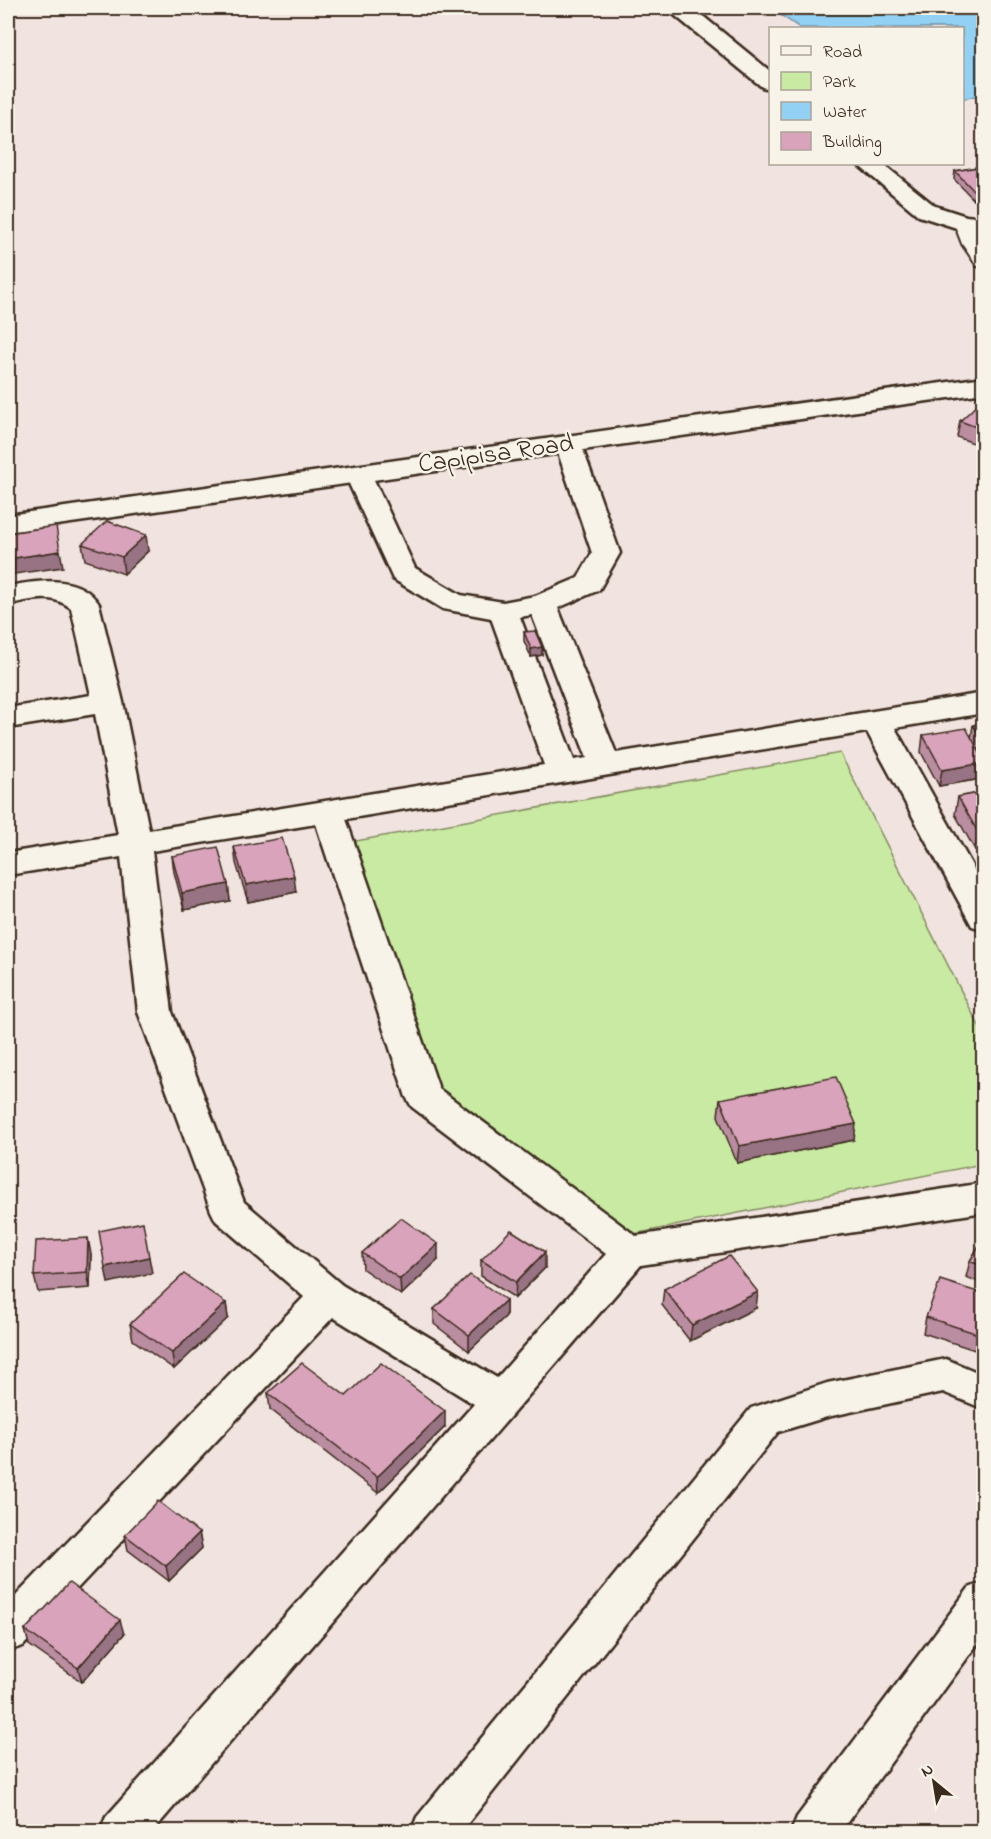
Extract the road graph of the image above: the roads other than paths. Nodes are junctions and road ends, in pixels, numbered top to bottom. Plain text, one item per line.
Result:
1 (680, 8) edge
2 (769, 80) edge
3 (870, 165) edge
4 (973, 224) edge
5 (984, 262) edge
6 (984, 385) edge
7 (568, 444) junction
8 (359, 475) junction
9 (8, 524) edge
10 (8, 595) edge
11 (542, 604) junction
12 (503, 611) junction
13 (108, 702) junction
14 (984, 703) edge
15 (8, 718) edge
16 (876, 721) junction
17 (605, 765) junction
18 (563, 773) junction
19 (328, 812) junction
20 (135, 842) junction
21 (8, 864) edge
22 (984, 918) edge
23 (984, 1197) edge
24 (630, 1252) junction
25 (328, 1296) junction
26 (984, 1393) edge
27 (501, 1401) junction
28 (984, 1601) edge
29 (8, 1632) edge
30 (122, 1832) edge
31 (433, 1832) edge
32 (813, 1832) edge

1 - 2 street
3 - 4 street
4 - 5 lane
6 - 7 street, Capipisa Road
7 - 8 street, Capipisa Road
7 - 11 street
8 - 9 street, Capipisa Road
8 - 12 street
10 - 13 street
11 - 12 street
11 - 17 street
12 - 18 street
13 - 15 street
13 - 20 street
14 - 16 street
16 - 17 street
16 - 22 street
17 - 18 street
18 - 19 street
19 - 20 street
19 - 24 street
20 - 21 street
20 - 25 street
23 - 24 street
24 - 27 street
25 - 27 street
25 - 29 street
26 - 31 street
27 - 30 street
28 - 32 street

